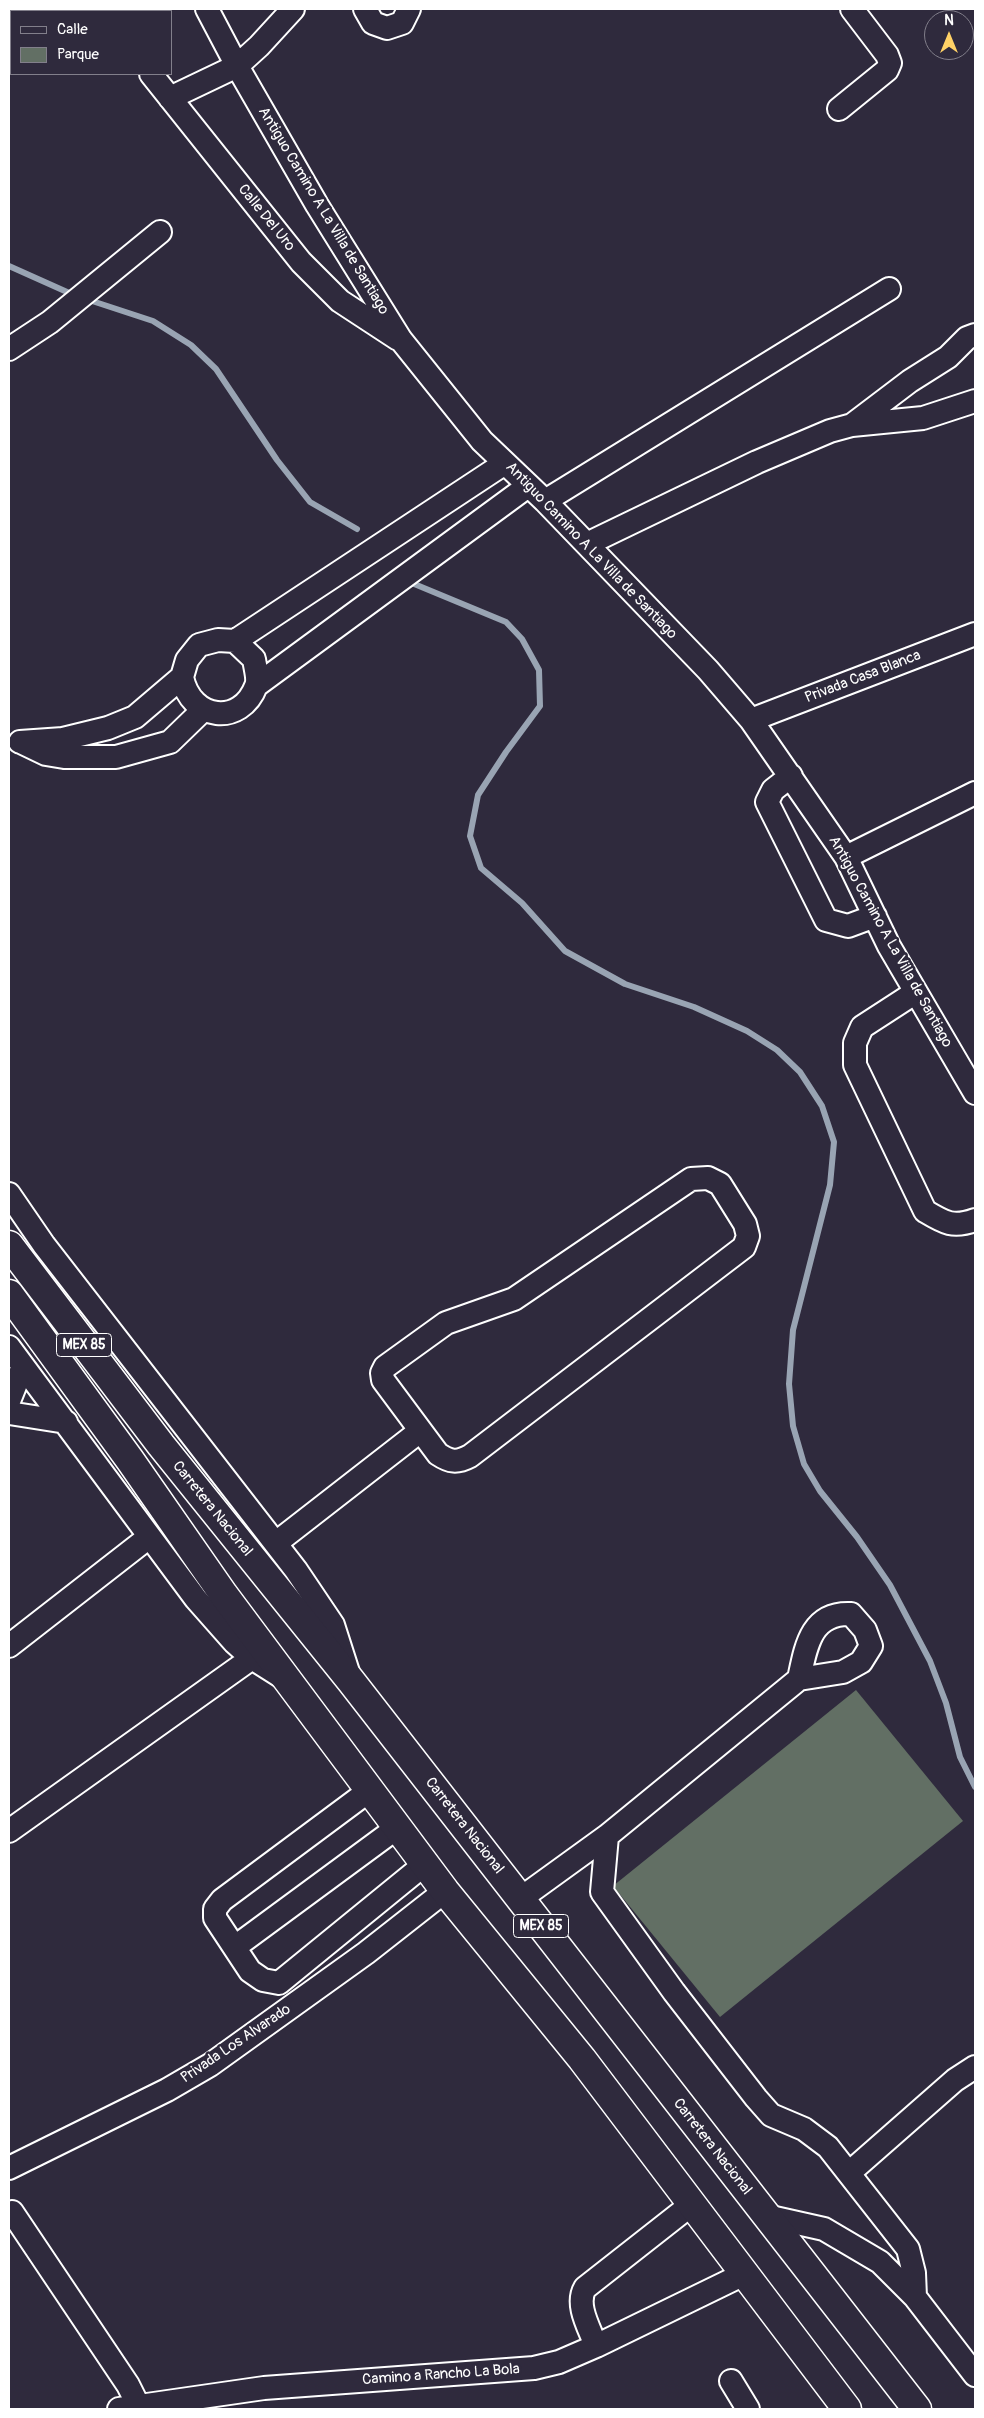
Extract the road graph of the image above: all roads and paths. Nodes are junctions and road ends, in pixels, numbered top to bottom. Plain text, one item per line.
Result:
1 (207, 9) edge
2 (293, 9) edge
3 (365, 9) edge
4 (409, 9) edge
5 (852, 9) edge
6 (237, 66) junction
7 (151, 75) edge
8 (170, 98) junction
9 (839, 109) dead end
10 (160, 232) dead end
11 (889, 289) dead end
12 (975, 335) edge
13 (401, 340) junction
14 (9, 349) edge
15 (975, 401) edge
16 (852, 425) junction
17 (505, 463) junction
18 (528, 486) junction
19 (545, 501) junction
20 (587, 544) junction
21 (975, 634) edge
22 (234, 641) junction
23 (182, 677) junction
24 (257, 684) junction
25 (203, 710) junction
26 (751, 720) junction
27 (14, 739) edge
28 (791, 776) junction
29 (975, 793) edge
30 (846, 857) junction
31 (875, 916) junction
32 (916, 992) junction
33 (975, 1093) edge
34 (9, 1194) edge
35 (975, 1220) edge
36 (9, 1245) edge
37 (9, 1294) edge
38 (9, 1347) edge
39 (23, 1366) junction
40 (9, 1400) edge
41 (9, 1413) edge
42 (66, 1422) junction
43 (420, 1431) junction
44 (149, 1537) junction
45 (276, 1543) junction
46 (9, 1646) edge
47 (252, 1658) junction
48 (800, 1679) dead end
49 (351, 1680) junction
50 (289, 1681) junction
51 (370, 1790) junction
52 (398, 1827) junction
53 (9, 1831) edge
54 (607, 1836) junction
55 (425, 1864) junction
56 (446, 1891) junction
57 (520, 1899) junction
58 (234, 1947) junction
59 (975, 2067) edge
60 (9, 2168) edge
61 (848, 2173) junction
62 (692, 2204) junction
63 (12, 2212) dead end
64 (766, 2216) junction
65 (744, 2274) junction
66 (915, 2297) junction
67 (596, 2346) junction
68 (975, 2375) edge
69 (731, 2381) dead end
70 (133, 2408) edge
71 (748, 2409) edge
72 (847, 2409) edge
73 (917, 2409) edge

1 - 6 street, Antiguo Camino A La Villa de Santiago
2 - 6 street
3 - 4 street
5 - 9 street
6 - 8 street
6 - 13 street, Antiguo Camino A La Villa de Santiago
7 - 8 street, Calle Del Uro
8 - 13 street, Calle Del Uro
10 - 14 street
11 - 19 street
12 - 16 street
13 - 17 street, Antiguo Camino A La Villa de Santiago
15 - 16 street
16 - 20 street
17 - 18 street, Antiguo Camino A La Villa de Santiago
17 - 22 street
18 - 19 street, Antiguo Camino A La Villa de Santiago
18 - 24 street
19 - 20 street, Antiguo Camino A La Villa de Santiago
20 - 26 street, Antiguo Camino A La Villa de Santiago
21 - 26 street, Privada Casa Blanca
22 - 23 street
22 - 24 street
23 - 25 street
23 - 27 street
24 - 25 street
25 - 27 street
26 - 28 street, Antiguo Camino A La Villa de Santiago
28 - 30 street, Antiguo Camino A La Villa de Santiago
28 - 31 street
29 - 30 street
30 - 31 street, Antiguo Camino A La Villa de Santiago
31 - 32 street, Antiguo Camino A La Villa de Santiago
32 - 33 street, Antiguo Camino A La Villa de Santiago
32 - 35 street
34 - 45 street, MEX 85
36 - 49 highway, Carretera Nacional / MEX 85
37 - 50 highway, MEX 85
38 - 39 street, MEX 85
39 - 40 street
39 - 42 street, MEX 85
41 - 42 street
42 - 44 street, MEX 85
43 - 43 street
43 - 45 street
44 - 46 street
44 - 47 street, MEX 85
45 - 49 street, MEX 85
47 - 50 street, MEX 85
47 - 53 street
48 - 54 street
49 - 57 highway, Carretera Nacional / MEX 85
50 - 51 highway, MEX 85
51 - 52 highway, MEX 85
51 - 58 street
52 - 55 highway, MEX 85
52 - 58 street
54 - 57 street
54 - 61 street
55 - 56 highway, MEX 85
55 - 58 street
56 - 60 street, Privada Los Alvarado
56 - 62 highway, MEX 85
57 - 64 highway, Carretera Nacional / MEX 85
59 - 61 street
61 - 66 street
62 - 65 highway, MEX 85
62 - 67 street
63 - 70 street
64 - 66 street
64 - 73 highway, Carretera Nacional / MEX 85
65 - 67 street, Camino a Rancho La Bola
65 - 72 highway, MEX 85
66 - 68 street
67 - 70 street, Camino a Rancho La Bola
69 - 71 street

